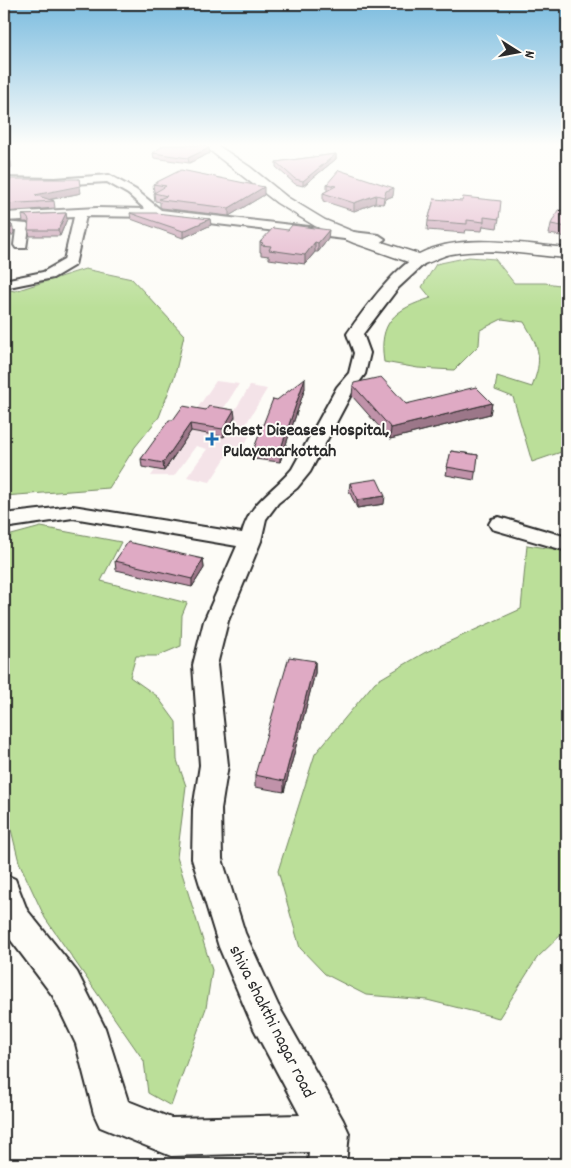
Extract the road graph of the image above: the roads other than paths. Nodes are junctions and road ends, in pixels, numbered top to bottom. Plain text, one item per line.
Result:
1 (141, 200) edge
2 (281, 200) edge
3 (301, 200) edge
4 (157, 213) junction
5 (81, 214) junction
6 (4, 217) edge
7 (4, 226) edge
8 (351, 236) junction
9 (378, 239) junction
10 (21, 245) dead end
11 (567, 252) edge
12 (424, 257) junction
13 (66, 266) junction
14 (4, 274) edge
15 (4, 284) edge
16 (4, 521) edge
17 (498, 524) dead end
18 (250, 541) junction
19 (567, 544) edge
20 (4, 889) edge
21 (328, 1149) edge

1 - 4 street
2 - 8 street
3 - 9 street
4 - 5 street
4 - 8 street
5 - 6 street
5 - 13 street
7 - 10 street
8 - 9 street
8 - 12 street
9 - 12 street
11 - 12 street
12 - 18 street, shiva shakthi nagar road
13 - 14 street
13 - 15 street
16 - 18 street
17 - 19 street
18 - 21 street, shiva shakthi nagar road
20 - 21 street

